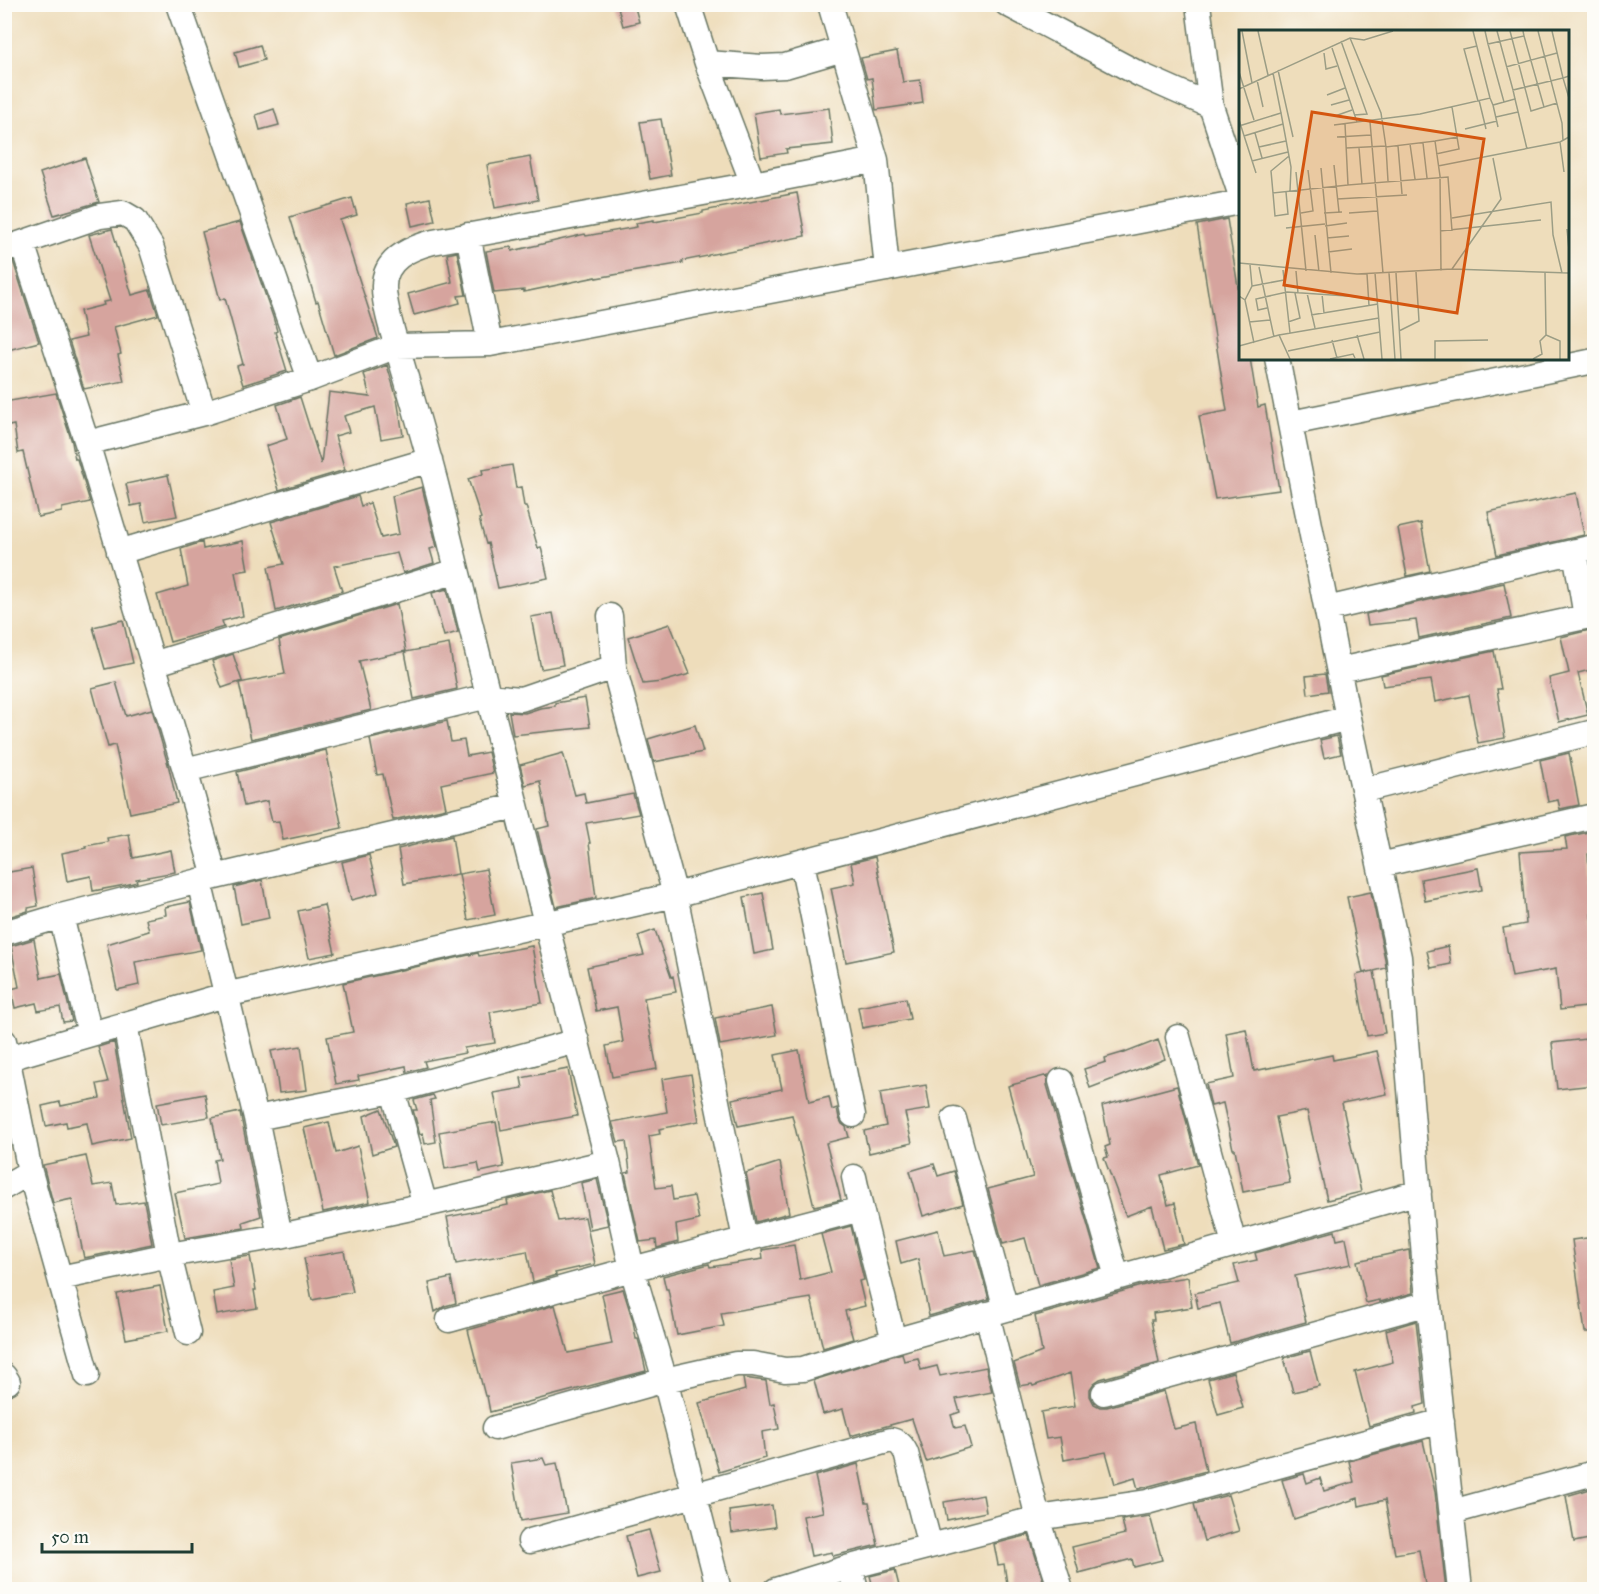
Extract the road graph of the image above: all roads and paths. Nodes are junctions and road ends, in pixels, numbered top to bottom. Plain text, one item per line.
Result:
1 (178, 4) edge
2 (688, 4) edge
3 (830, 4) edge
4 (1007, 4) edge
5 (1198, 4) edge
6 (843, 49) junction
7 (707, 63) junction
8 (1211, 106) junction
9 (876, 160) junction
10 (753, 184) junction
11 (1239, 190) edge
12 (1239, 202) edge
13 (468, 235) junction
14 (13, 246) edge
15 (887, 269) junction
16 (490, 344) junction
17 (397, 346) junction
18 (1277, 360) edge
19 (1594, 361) edge
20 (310, 379) junction
21 (204, 412) junction
22 (1290, 423) junction
23 (87, 444) junction
24 (430, 460) junction
25 (1585, 549) edge
26 (119, 552) junction
27 (457, 572) junction
28 (1327, 609) junction
29 (610, 616) dead end
30 (1590, 616) edge
31 (153, 664) junction
32 (614, 667) junction
33 (1339, 670) junction
34 (488, 696) junction
35 (1348, 718) junction
36 (1594, 732) edge
37 (185, 770) junction
38 (1364, 790) junction
39 (516, 806) junction
40 (1594, 816) edge
41 (802, 862) junction
42 (1380, 865) junction
43 (207, 879) junction
44 (675, 895) junction
45 (61, 916) junction
46 (546, 923) junction
47 (4, 933) edge
48 (225, 995) junction
49 (125, 1024) junction
50 (90, 1034) junction
51 (1178, 1037) dead end
52 (577, 1041) junction
53 (7, 1049) edge
54 (1061, 1081) dead end
55 (393, 1091) junction
56 (853, 1115) dead end
57 (256, 1118) junction
58 (954, 1119) dead end
59 (608, 1162) junction
60 (30, 1172) junction
61 (855, 1177) dead end
62 (4, 1187) edge
63 (1419, 1192) junction
64 (425, 1205) junction
65 (861, 1209) junction
66 (280, 1236) junction
67 (745, 1239) junction
68 (1234, 1244) junction
69 (169, 1255) junction
70 (632, 1269) junction
71 (1117, 1277) junction
72 (60, 1278) junction
73 (1429, 1303) junction
74 (997, 1312) junction
75 (449, 1320) dead end
76 (188, 1333) dead end
77 (894, 1341) junction
78 (87, 1375) dead end
79 (665, 1380) junction
80 (1104, 1393) dead end
81 (1442, 1421) junction
82 (495, 1428) dead end
83 (1594, 1473) edge
84 (695, 1494) junction
85 (1452, 1512) junction
86 (1038, 1518) junction
87 (530, 1541) dead end
88 (930, 1546) junction
89 (853, 1578) edge
90 (719, 1590) edge
91 (776, 1590) edge
92 (1061, 1590) edge
93 (1460, 1590) edge

1 - 20 street
2 - 7 street
3 - 6 street
4 - 8 street
5 - 8 street
6 - 7 street
6 - 9 street
7 - 10 street
8 - 11 street
9 - 10 street
9 - 15 street
10 - 13 street
12 - 15 street
13 - 16 street
13 - 17 street
14 - 21 street
14 - 23 street
15 - 16 street
16 - 17 street
17 - 20 street
17 - 24 street
18 - 22 street
19 - 22 street
20 - 21 street
21 - 23 street
22 - 28 street
23 - 26 street
24 - 26 street
24 - 27 street
25 - 28 street
25 - 30 street
26 - 31 street
27 - 31 street
27 - 34 street
28 - 33 street
29 - 32 street
30 - 33 street
31 - 37 street
32 - 34 street
32 - 44 street
33 - 35 street
34 - 37 street
34 - 39 street
35 - 38 street
35 - 41 street
36 - 38 street
37 - 43 street
38 - 42 street
39 - 43 street
39 - 46 street
40 - 42 street
41 - 44 street
41 - 56 street
42 - 63 street
43 - 45 street
43 - 48 street
44 - 46 street
44 - 67 street
45 - 47 street
45 - 50 street
46 - 48 street
46 - 52 street
48 - 49 street
48 - 57 street
49 - 50 street
49 - 69 street
50 - 53 street
51 - 68 street
52 - 55 street
52 - 59 street
53 - 60 street
54 - 71 street
55 - 57 street
55 - 64 street
57 - 66 street
58 - 74 street
59 - 64 street
59 - 70 street
60 - 62 street
60 - 72 street
61 - 65 street
63 - 68 street
63 - 73 street
64 - 66 street
65 - 67 street
65 - 77 street
66 - 69 street
67 - 70 street
68 - 71 street
69 - 72 street
69 - 76 street
70 - 75 street
70 - 79 street
71 - 74 street
72 - 78 street
73 - 80 street
73 - 81 street
74 - 77 street
74 - 86 street
77 - 79 street
79 - 82 street
79 - 84 street
81 - 85 street
81 - 86 street
83 - 85 street
84 - 87 street
84 - 88 street
84 - 90 street
85 - 93 street
86 - 88 street
86 - 92 street
88 - 89 street
89 - 91 street

